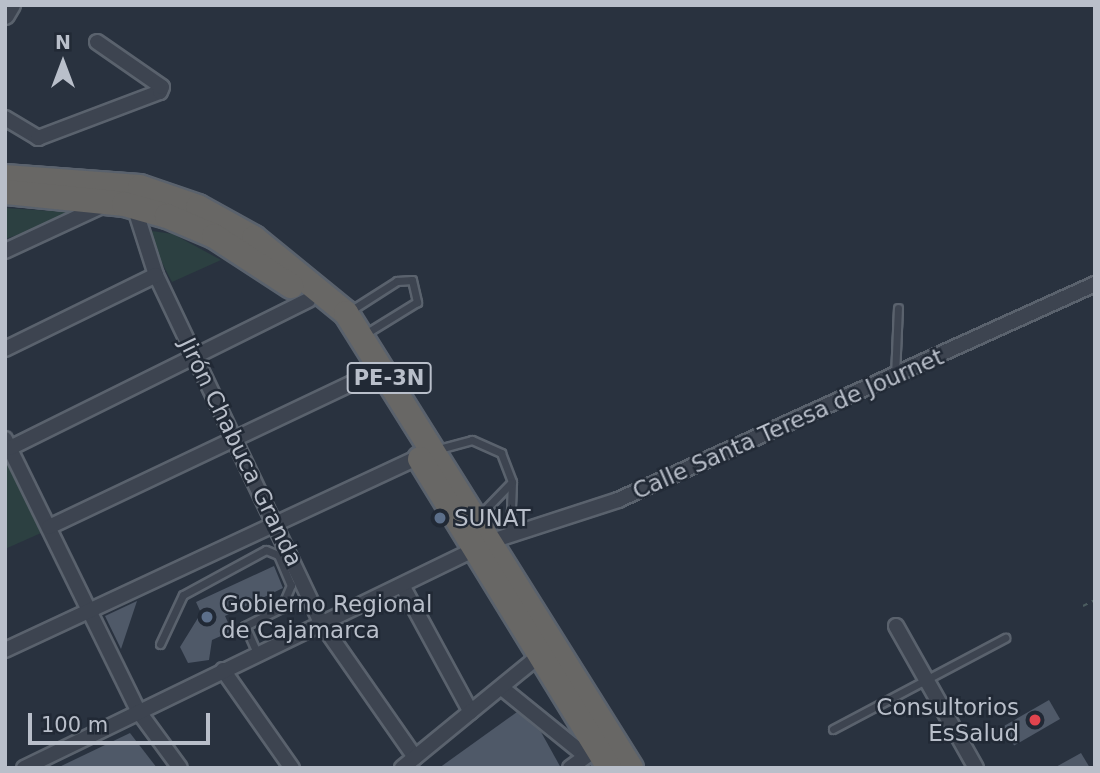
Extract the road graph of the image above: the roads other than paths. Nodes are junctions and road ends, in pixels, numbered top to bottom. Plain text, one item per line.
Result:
1 (11, 5) edge
2 (5, 15) edge
3 (97, 42) dead end
4 (5, 118) edge
5 (5, 177) edge
6 (5, 192) edge
7 (108, 203) junction
8 (134, 206) junction
9 (5, 251) edge
10 (156, 275) junction
11 (1095, 285) edge
12 (308, 300) junction
13 (898, 308) dead end
14 (346, 313) junction
15 (362, 335) junction
16 (5, 349) edge
17 (196, 359) junction
18 (371, 374) junction
19 (895, 377) junction
20 (235, 440) junction
21 (7, 443) edge
22 (427, 454) junction
23 (512, 482) junction
24 (477, 518) junction
25 (276, 524) junction
26 (49, 527) junction
27 (492, 542) junction
28 (403, 587) junction
29 (90, 610) junction
30 (320, 621) junction
31 (896, 626) dead end
32 (1005, 638) dead end
33 (160, 644) dead end
34 (5, 650) edge
35 (257, 653) junction
36 (540, 655) junction
37 (223, 670) junction
38 (928, 684) junction
39 (502, 688) junction
40 (139, 712) junction
41 (471, 712) junction
42 (833, 729) dead end
43 (602, 753) edge
44 (415, 757) junction
45 (24, 768) edge
46 (180, 768) edge
47 (292, 768) edge
48 (402, 768) edge
49 (570, 768) edge
50 (631, 768) edge
51 (976, 768) edge

1 - 2 street
3 - 4 street
5 - 14 highway, PE-3N
6 - 7 highway, PE-3N
7 - 8 highway, PE-3N
7 - 9 street
8 - 10 street, Jirón Chabuca Granda
8 - 12 highway, PE-3N
10 - 16 street
10 - 17 street, Jirón Chabuca Granda
11 - 19 street, Calle Santa Teresa de Journet
12 - 17 street
12 - 18 highway, PE-3N
13 - 19 lane
14 - 15 highway, PE-3N
14 - 15 lane
15 - 22 highway, PE-3N
17 - 20 street, Jirón Chabuca Granda
17 - 21 street
18 - 20 street
18 - 22 highway, PE-3N
19 - 27 street, Calle Santa Teresa de Journet
20 - 25 street, Jirón Chabuca Granda
20 - 26 street
21 - 26 street
22 - 23 lane
22 - 24 highway, PE-3N
22 - 25 street
22 - 27 highway, PE-3N
23 - 24 lane
23 - 27 lane
24 - 27 highway, PE-3N
25 - 29 street
25 - 30 street, Jirón Chabuca Granda
26 - 29 street
27 - 28 street, Calle Santa Teresa de Journet
27 - 36 highway, PE-3N
27 - 43 highway, PE-3N
28 - 30 street, Calle Santa Teresa de Journet
28 - 41 street
29 - 34 street
29 - 40 street
30 - 35 street, Calle Santa Teresa de Journet
30 - 44 street, Jirón Chabuca Granda
31 - 38 street
32 - 38 lane
33 - 35 lane
35 - 37 street, Calle Santa Teresa de Journet
36 - 39 street
36 - 43 highway, PE-3N
37 - 40 street, Calle Santa Teresa de Journet
37 - 47 street
38 - 42 lane
38 - 51 street
39 - 41 street
39 - 43 street
40 - 45 street, Calle Santa Teresa de Journet
40 - 46 street
41 - 44 street
43 - 49 street
43 - 50 highway, PE-3N
44 - 48 street

